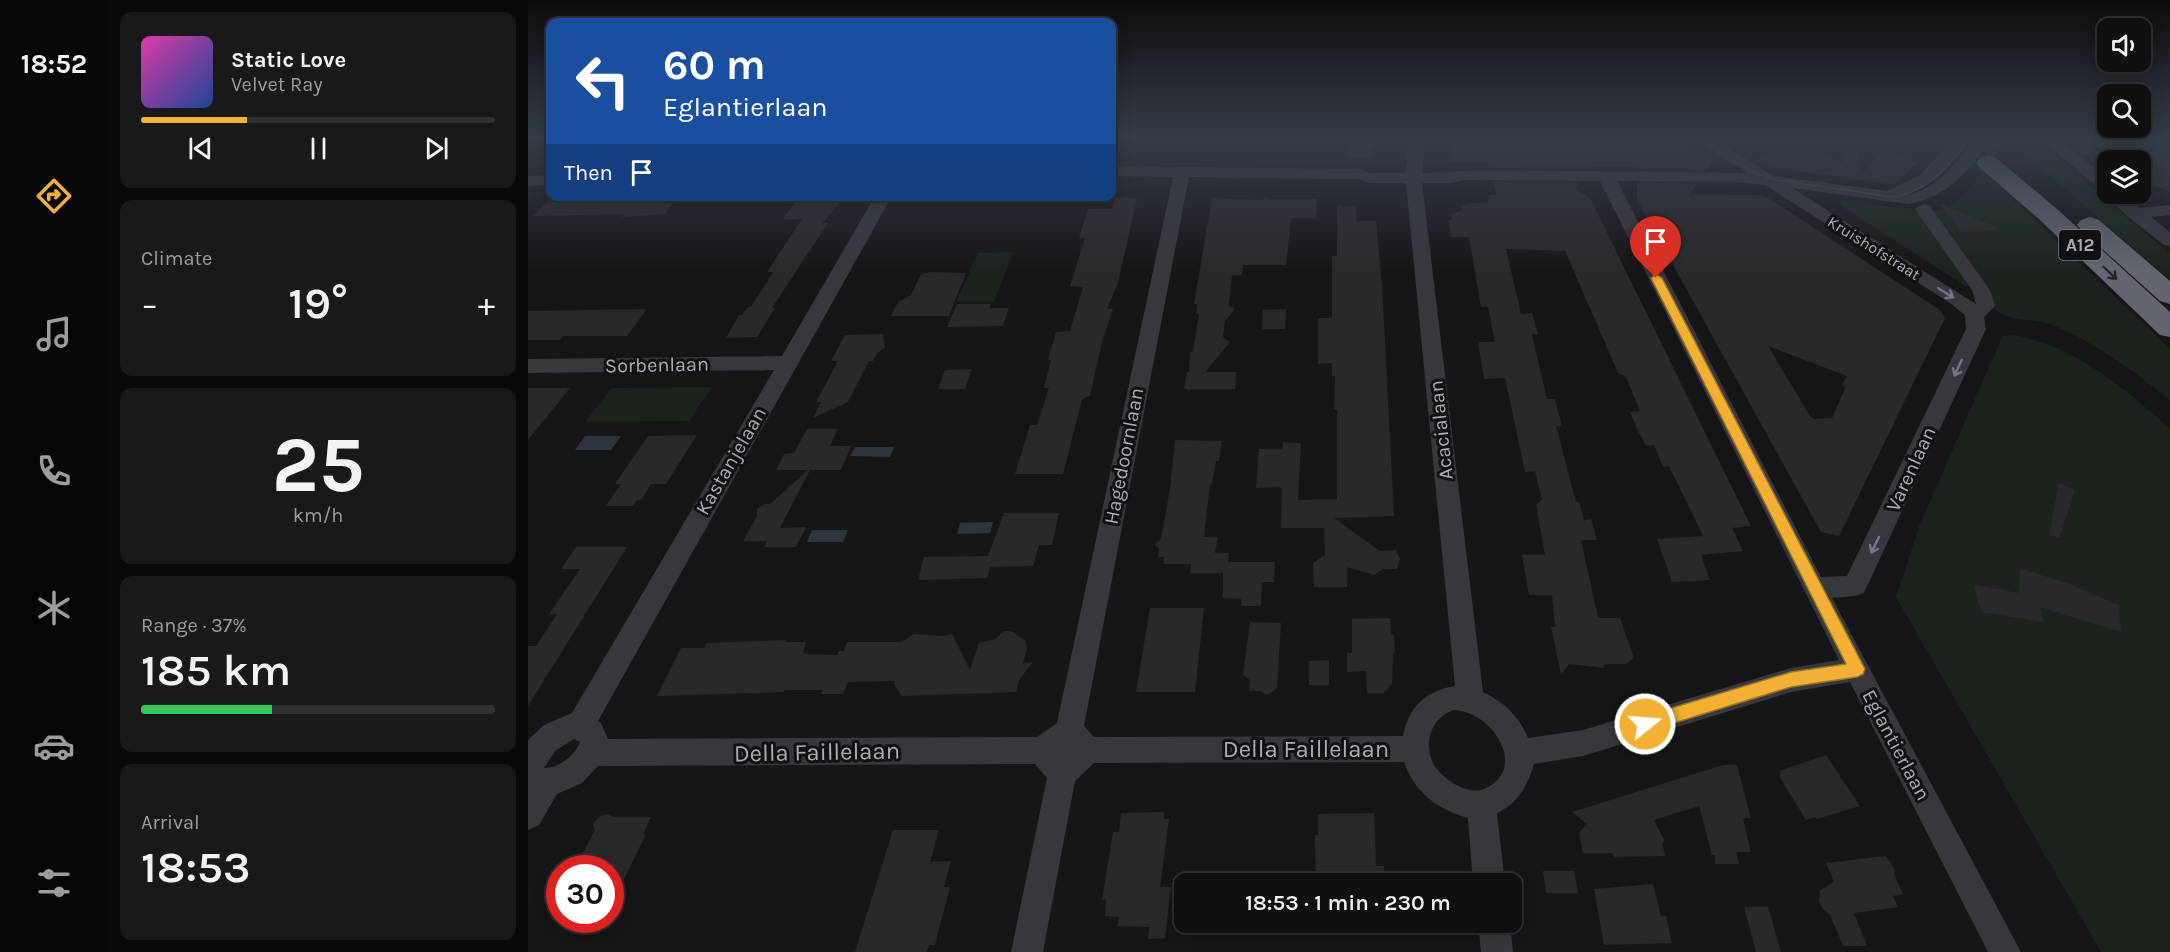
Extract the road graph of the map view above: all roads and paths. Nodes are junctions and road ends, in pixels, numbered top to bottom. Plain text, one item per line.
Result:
1 (1179, 182) edge
2 (1340, 182) edge
3 (1358, 182) edge
4 (1414, 182) edge
5 (1466, 182) edge
6 (1495, 182) edge
7 (1609, 182) edge
8 (1662, 182) edge
9 (1770, 182) edge
10 (1773, 182) edge
11 (1777, 182) edge
12 (1920, 182) edge
13 (1948, 182) edge
14 (2020, 182) edge
15 (2031, 182) edge
16 (1872, 194) junction
17 (881, 201) edge
18 (2126, 204) edge
19 (1923, 209) dead end
20 (2170, 210) edge
21 (2136, 213) junction
22 (2170, 241) edge
23 (2170, 295) edge
24 (1974, 314) junction
25 (2170, 328) edge
26 (787, 363) junction
27 (528, 366) edge
28 (1815, 588) junction
29 (1857, 669) junction
30 (1470, 699) junction
31 (579, 727) junction
32 (1079, 740) junction
33 (1416, 749) junction
34 (1042, 750) junction
35 (591, 753) junction
36 (1521, 753) junction
37 (532, 767) edge
38 (1062, 774) junction
39 (1481, 804) junction
40 (528, 815) edge
41 (1488, 873) edge
42 (1495, 933) edge
43 (1027, 952) edge
44 (1497, 952) edge
45 (2005, 952) edge

1 - 32 street, Hagedoornlaan
2 - 3 street
4 - 30 street, Acacialaan
5 - 6 street
7 - 28 street, Eglantierlaan
8 - 9 street
10 -> 24 street, Kruishofstraat
11 - 16 street, Kruishofstraat
12 - 16 street
13 - 16 street
14 -> 25 highway, A12
15 - 23 highway, A12
17 - 26 street, Kastanjelaan
18 - 21 street
19 - 24 street
20 - 21 street
21 - 22 street
24 -> 28 street, Varenlaan
26 - 27 street, Sorbenlaan
26 - 31 street, Kastanjelaan
28 - 29 street, Eglantierlaan
29 - 36 street
29 - 45 street, Eglantierlaan
30 - 33 street, Della Faillelaan
30 - 36 street
31 - 35 street
31 - 37 street
32 - 33 street, Della Faillelaan
32 - 34 street
32 - 38 street
33 - 39 street, Della Faillelaan
34 - 35 street, Della Faillelaan
34 - 38 street
35 - 37 street
36 - 39 street
37 - 40 street
38 - 43 street
39 - 41 street
42 - 44 street

